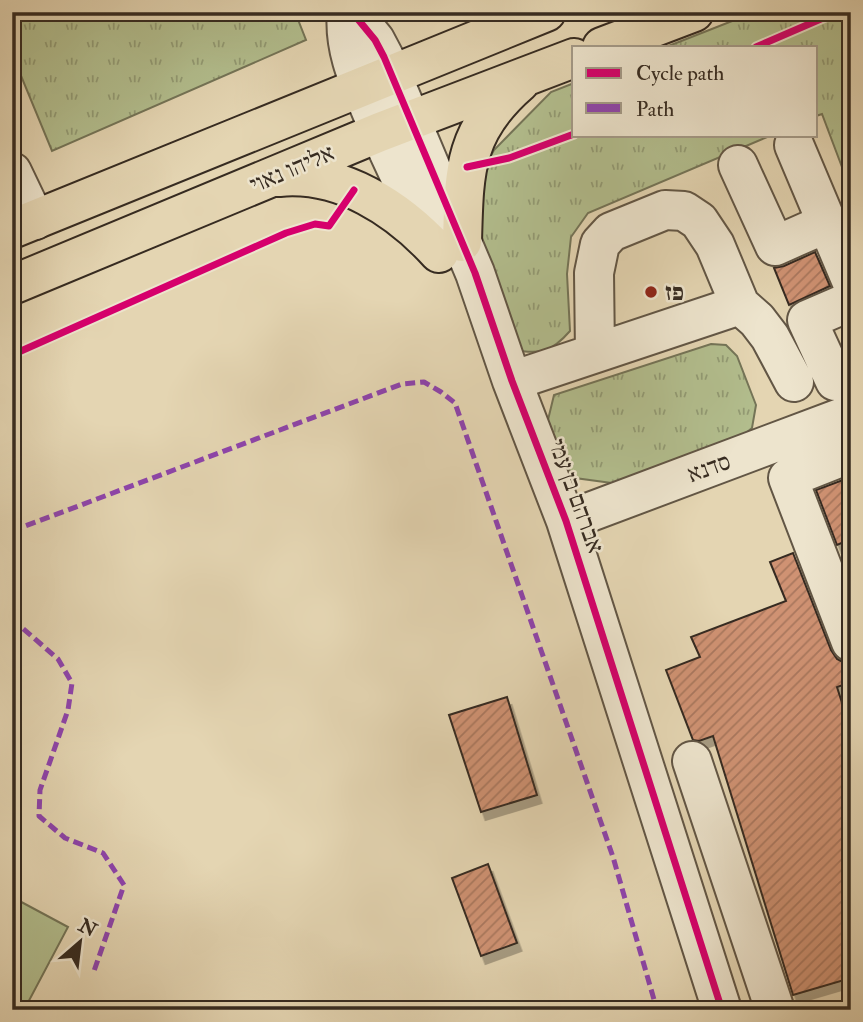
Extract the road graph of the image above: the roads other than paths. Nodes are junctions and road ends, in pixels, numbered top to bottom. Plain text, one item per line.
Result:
1 (347, 12) edge
2 (352, 12) edge
3 (546, 12) edge
4 (694, 12) edge
5 (605, 46) edge
6 (572, 59) edge
7 (527, 76) junction
8 (377, 81) junction
9 (396, 126) junction
10 (794, 145) dead end
11 (738, 165) dead end
12 (12, 172) edge
13 (270, 178) junction
14 (827, 223) junction
15 (24, 224) edge
16 (450, 247) junction
17 (851, 280) edge
18 (12, 285) edge
19 (851, 301) edge
20 (740, 305) junction
21 (595, 353) junction
22 (513, 381) junction
23 (794, 382) dead end
24 (843, 398) edge
25 (851, 453) edge
26 (566, 521) junction
27 (851, 642) edge
28 (692, 761) dead end
29 (728, 866) junction
30 (681, 885) junction
31 (722, 1010) edge
32 (775, 1010) edge

1 - 8 street, אברהם בן עמי
2 - 8 street, אברהם בן עמי
3 - 8 highway, אליהו נאוי
4 - 5 highway
6 - 7 highway, אליהו נאוי
7 - 9 highway, אליהו נאוי
7 - 16 highway
8 - 9 street, אברהם בן עמי
8 - 15 highway, אליהו נאוי
9 - 13 highway, אליהו נאוי
9 - 16 street, אברהם בן עמי
10 - 14 street
11 - 14 street
12 - 15 street
13 - 16 highway
13 - 18 highway, אליהו נאוי
14 - 17 street
16 - 22 street, אברהם בן עמי
19 - 24 street
20 - 21 street
20 - 21 street
20 - 23 street
21 - 22 street
22 - 26 street, אברהם בן עמי
24 - 26 street, סדנא
25 - 27 street
26 - 30 street, אברהם בן עמי
28 - 29 street
29 - 30 street
29 - 32 street
30 - 31 street, אברהם בן עמי

